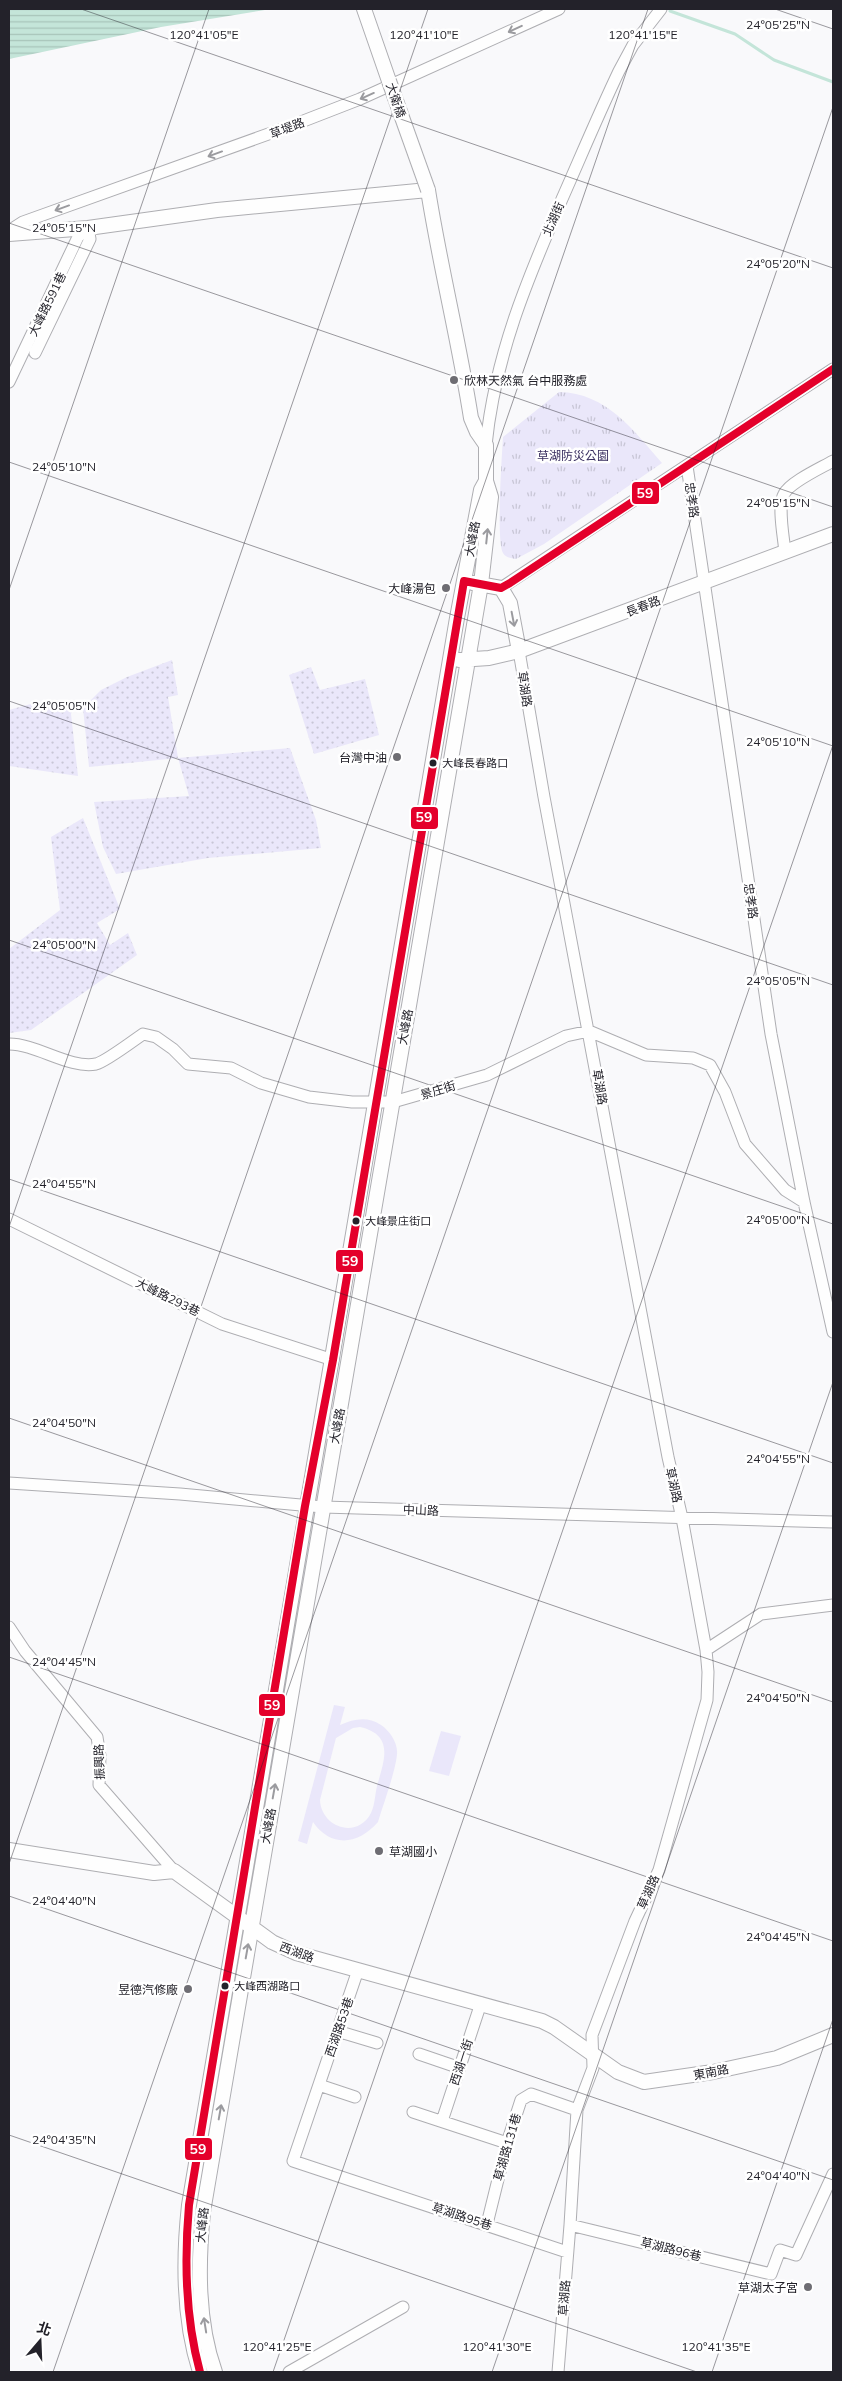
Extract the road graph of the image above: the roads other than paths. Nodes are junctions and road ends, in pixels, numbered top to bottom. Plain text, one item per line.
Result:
1 (364, 9) edge
2 (559, 9) edge
3 (661, 9) edge
4 (428, 190) junction
5 (88, 228) junction
6 (9, 232) edge
7 (35, 353) dead end
8 (833, 369) edge
9 (9, 382) edge
10 (486, 445) junction
11 (833, 461) edge
12 (687, 466) junction
13 (486, 481) junction
14 (833, 534) edge
15 (785, 553) junction
16 (464, 581) junction
17 (704, 582) junction
18 (481, 584) junction
19 (500, 588) junction
20 (519, 652) junction
21 (450, 660) junction
22 (467, 661) junction
23 (589, 1031) junction
24 (9, 1044) edge
25 (376, 1101) junction
26 (393, 1102) junction
27 (804, 1202) junction
28 (9, 1219) edge
29 (829, 1288) edge
30 (833, 1332) edge
31 (333, 1360) junction
32 (9, 1483) edge
33 (306, 1506) junction
34 (323, 1507) junction
35 (682, 1518) junction
36 (833, 1522) edge
37 (833, 1605) edge
38 (9, 1627) edge
39 (706, 1650) junction
40 (9, 1850) edge
41 (174, 1871) junction
42 (238, 1918) junction
43 (251, 1927) junction
44 (358, 1970) junction
45 (481, 2003) junction
46 (337, 2031) junction
47 (833, 2035) edge
48 (377, 2043) dead end
49 (419, 2054) dead end
50 (592, 2054) junction
51 (460, 2068) junction
52 (319, 2085) junction
53 (355, 2097) dead end
54 (577, 2110) junction
55 (413, 2112) dead end
56 (442, 2122) junction
57 (507, 2143) junction
58 (833, 2174) edge
59 (356, 2182) joint
60 (487, 2224) junction
61 (570, 2225) junction
62 (567, 2252) junction
63 (403, 2307) dead end
64 (205, 2367) edge
65 (289, 2372) edge
66 (558, 2372) edge

1 - 4 street, 大衛橋, bridge
2 -> 6 street, 草堤路
3 - 10 street, 北湖街
4 - 5 street, 草堤路
4 - 10 street
5 - 6 street, 草堤路
5 - 7 street
5 - 9 street, 大峰路591巷
8 - 12 street
10 - 13 street, 大峰路
11 - 15 street
12 - 17 street, 忠孝路
12 - 19 street
13 - 16 street, 大峰路
18 -> 13 street, 大峰路
14 - 15 street, 長春路
15 - 17 street, 長春路
16 - 18 street
16 - 21 street, 大峰路
17 - 20 street, 長春路
17 - 27 street, 忠孝路
18 - 19 street
18 - 22 street, 大峰路
19 -> 20 street, 草湖路
20 - 22 street, 長春路
20 - 23 street, 草湖路
21 - 22 street, 長春路
21 - 25 street, 大峰路
22 - 26 street, 大峰路
23 - 26 street, 景庄街
23 - 27 street
23 - 35 street, 草湖路
24 - 25 street, 景庄街
25 - 26 street, 景庄街
25 - 31 street, 大峰路
26 - 34 street, 大峰路
27 - 29 street, 忠孝路
28 - 31 street, 大峰路293巷
29 - 30 street, 忠孝路
31 - 33 street, 大峰路
32 - 33 street, 中山路
33 - 34 street, 中山路
33 - 42 street, 大峰路
34 - 35 street, 中山路
43 -> 34 street, 大峰路
35 - 36 street, 中山路
35 - 39 street, 草湖路
37 - 39 street
38 - 41 street, 振興路
39 - 50 street, 草湖路
40 - 41 street
41 - 42 street, 西湖路
42 - 43 street, 西湖路
42 - 64 street, 大峰路
43 - 44 street, 西湖路
64 -> 43 street, 大峰路
44 - 45 street, 西湖路
44 - 46 street, 西湖路53巷
45 - 50 street, 西湖路
45 - 51 street, 西湖一街
46 - 48 street
46 - 52 street, 西湖路53巷
47 - 50 street, 東南路
49 - 51 street
50 - 54 street, 草湖路
51 - 56 street, 西湖一街
52 - 53 street
52 - 59 street, 西湖路53巷
54 - 57 street, 草湖路131巷
54 - 61 street, 草湖路
55 - 56 street
56 - 57 street
57 - 60 street, 草湖路131巷
58 - 61 street, 草湖路96巷
59 - 60 street, 草湖路95巷
60 - 62 street, 草湖路95巷
61 - 62 street, 草湖路
62 - 66 street, 草湖路
63 - 65 street

